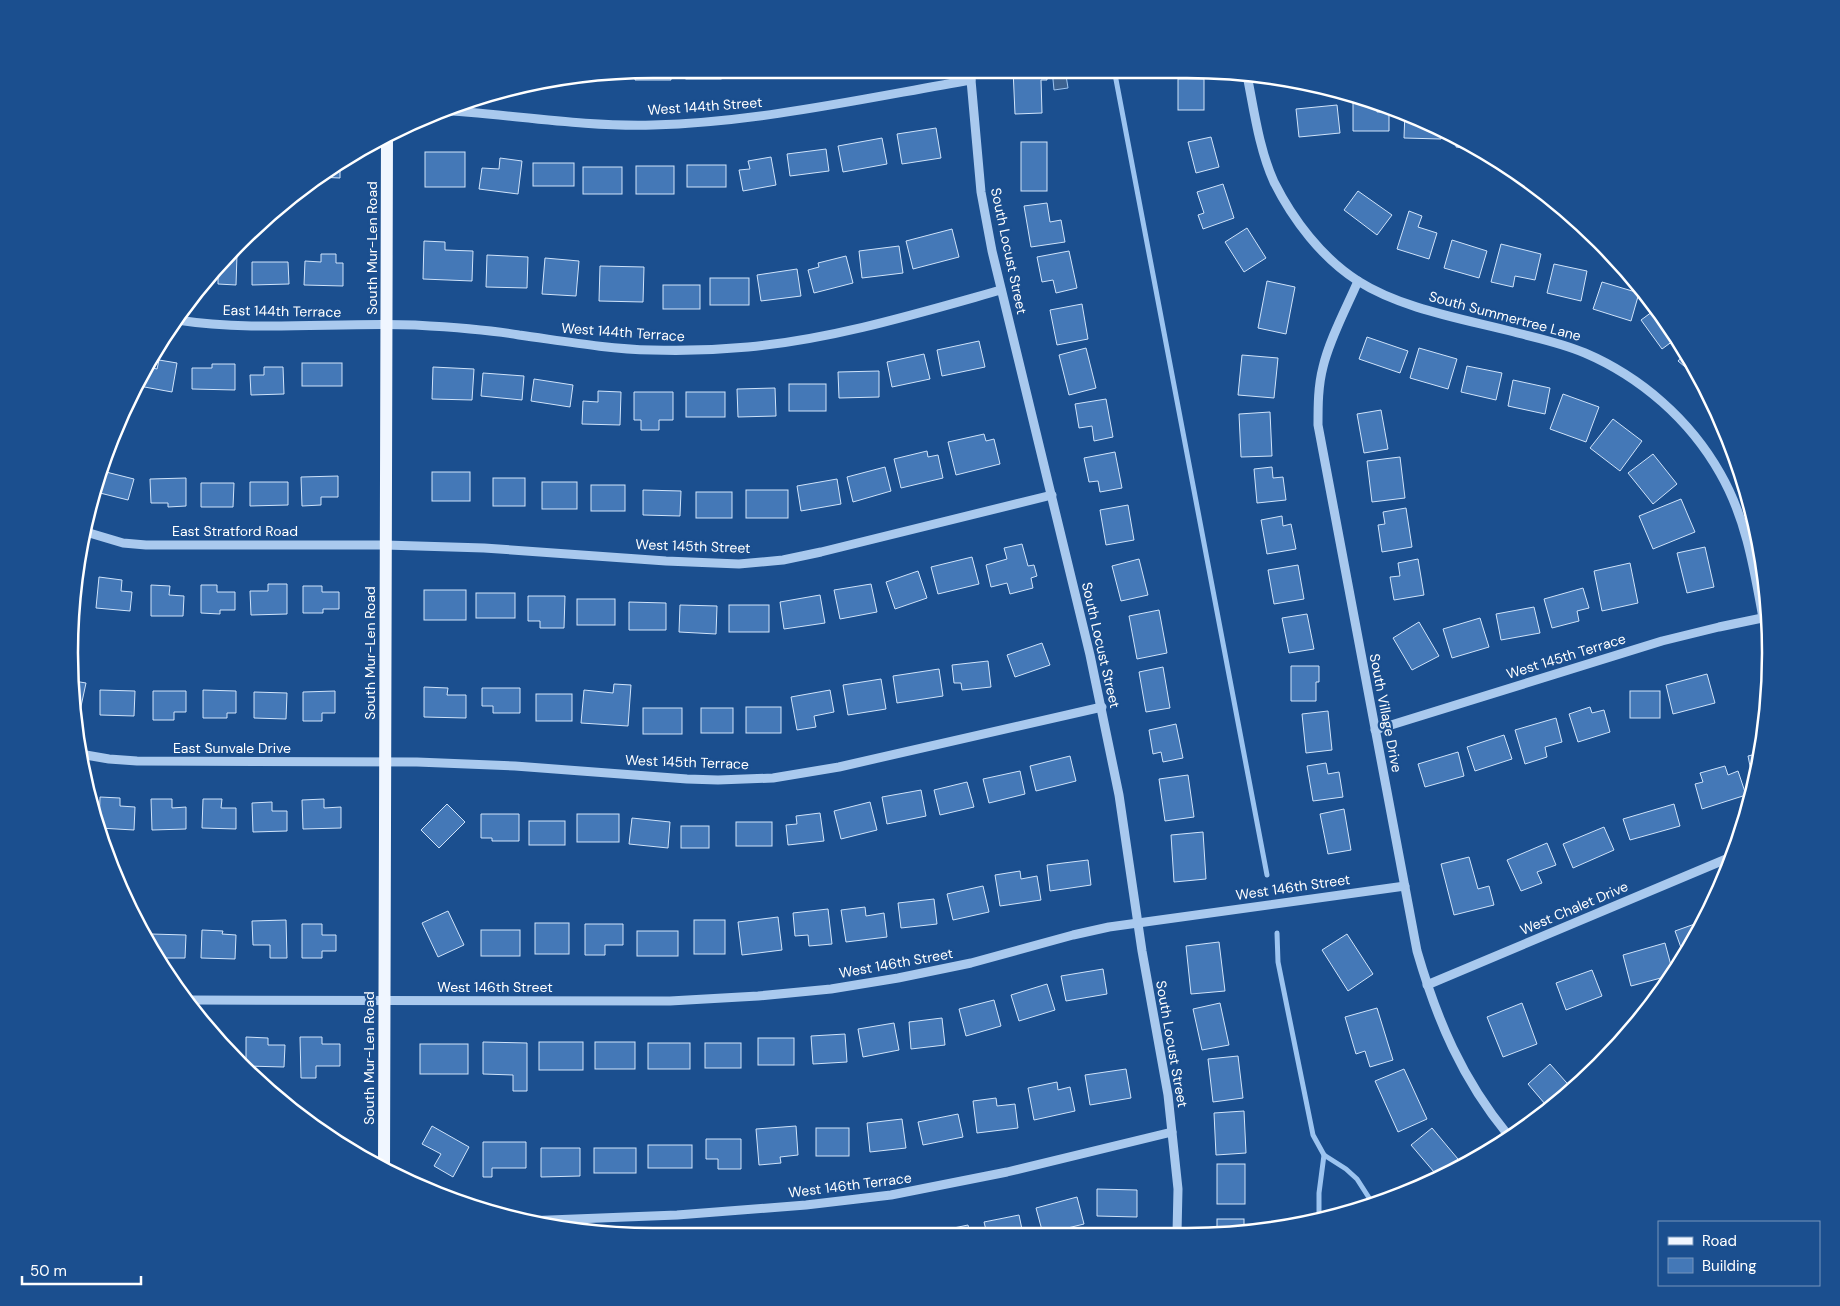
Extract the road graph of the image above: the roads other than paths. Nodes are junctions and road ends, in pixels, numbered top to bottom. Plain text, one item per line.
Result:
1 (971, 80) joint
2 (1249, 81) edge
3 (460, 111) edge
4 (387, 143) edge
5 (1358, 281) junction
6 (1001, 290) junction
7 (183, 321) edge
8 (387, 326) junction
9 (1052, 495) junction
10 (91, 533) edge
11 (386, 545) junction
12 (1759, 589) edge
13 (1761, 619) edge
14 (1102, 707) junction
15 (1375, 730) junction
16 (87, 755) edge
17 (385, 762) junction
18 (1724, 860) edge
19 (1405, 886) junction
20 (1139, 922) junction
21 (1427, 985) junction
22 (194, 1000) edge
23 (384, 1000) junction
24 (1172, 1132) junction
25 (1506, 1133) edge
26 (384, 1161) edge
27 (556, 1220) edge
28 (1177, 1228) edge

1 - 3 street, West 144th Street
1 - 6 street, South Locust Street
2 - 5 street, South Summertree Lane
4 - 8 main road, South Mur-Len Road
5 - 12 street, South Summertree Lane
5 - 15 street, South Village Drive
6 - 8 street, West 144th Terrace
6 - 9 street, South Locust Street
7 - 8 street, East 144th Terrace
8 - 11 main road, South Mur-Len Road
9 - 11 street, West 145th Street
9 - 14 street, South Locust Street
10 - 11 street, East Stratford Road
11 - 17 main road, South Mur-Len Road
13 - 15 street, West 145th Terrace
14 - 17 street, West 145th Terrace
14 - 20 street, South Locust Street
15 - 19 street, South Village Drive
16 - 17 street, East Sunvale Drive
17 - 23 main road, South Mur-Len Road
18 - 21 street, West Chalet Drive
19 - 20 street, West 146th Street
19 - 21 street, South Village Drive
20 - 23 street, West 146th Street
20 - 24 street, South Locust Street
21 - 25 street, South Village Drive
22 - 23 street, West 146th Street
23 - 26 main road, South Mur-Len Road
24 - 27 street, West 146th Terrace
24 - 28 street, South Locust Street

